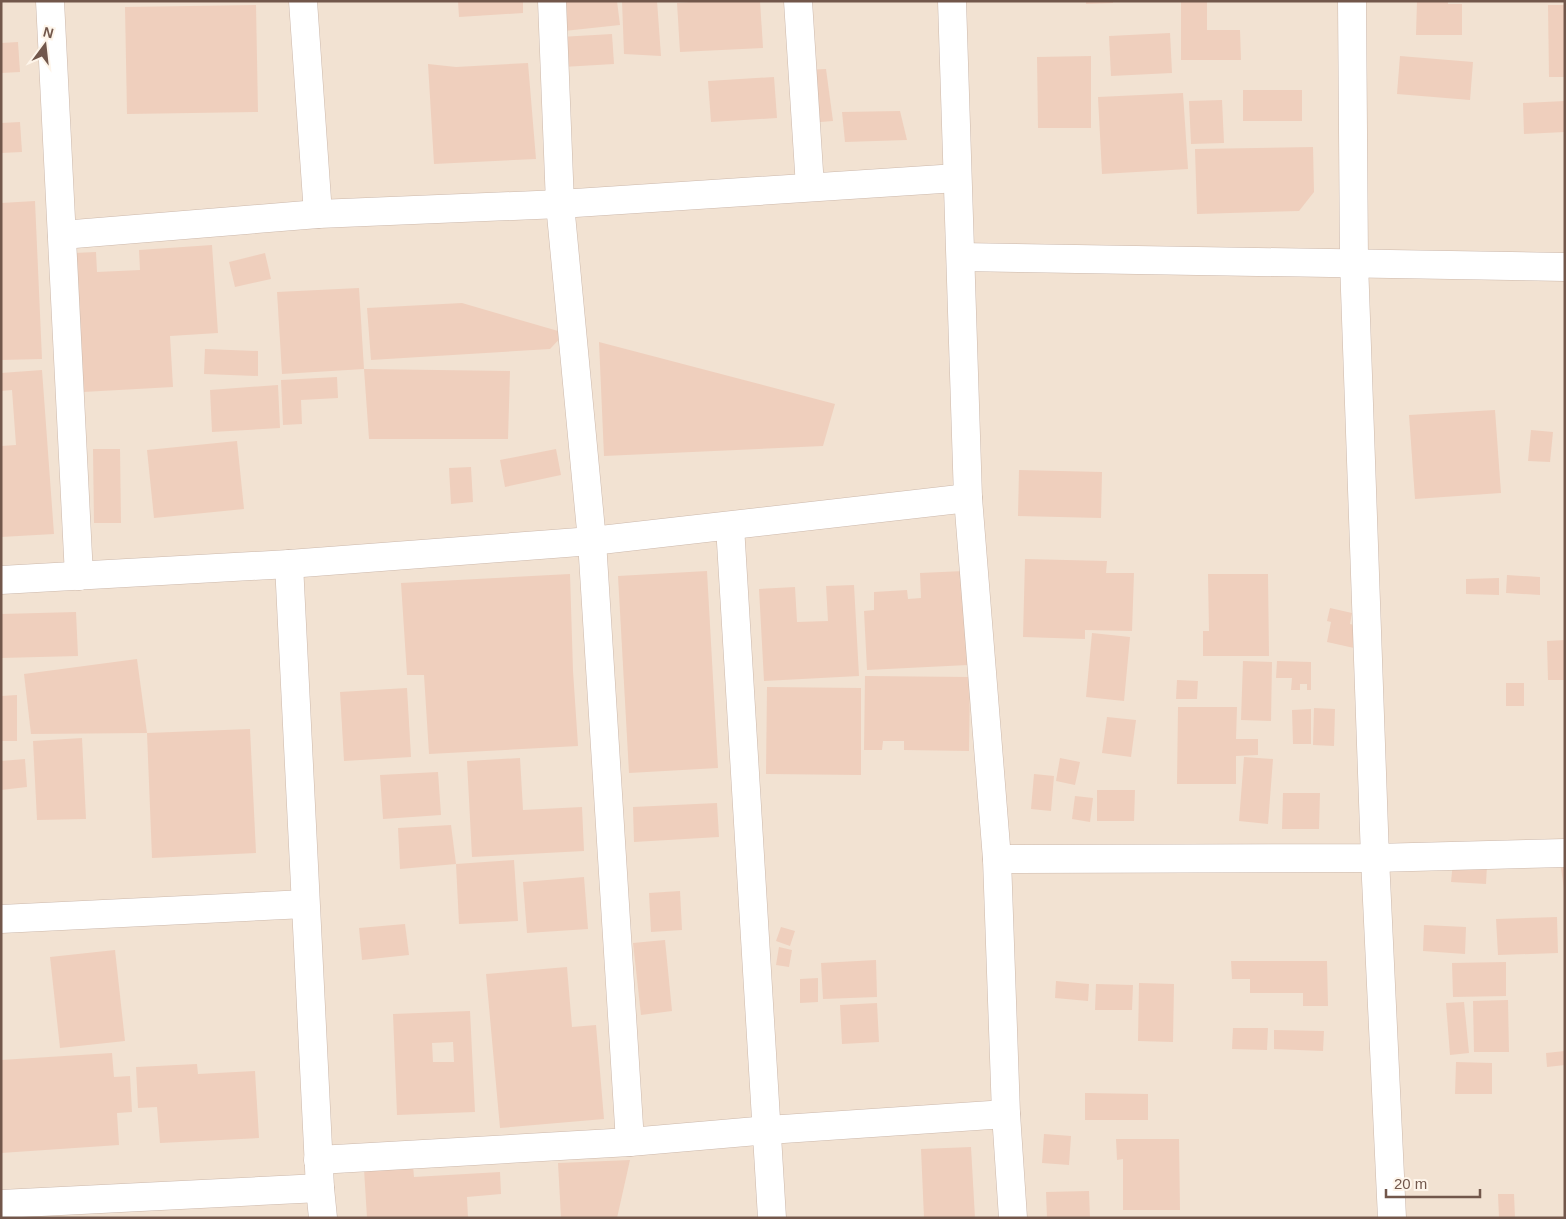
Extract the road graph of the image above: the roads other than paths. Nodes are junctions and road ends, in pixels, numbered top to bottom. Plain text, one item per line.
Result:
1 (50, 1) edge
2 (303, 1) edge
3 (552, 1) edge
4 (798, 1) edge
5 (952, 1) edge
6 (1352, 1) edge
7 (957, 178) junction
8 (810, 187) junction
9 (560, 204) junction
10 (318, 214) junction
11 (62, 235) junction
12 (961, 257) junction
13 (1354, 262) junction
14 (1565, 267) edge
15 (968, 498) junction
16 (730, 526) junction
17 (592, 542) junction
18 (289, 564) junction
19 (79, 576) junction
20 (1, 580) edge
21 (1565, 853) edge
22 (1375, 858) junction
23 (997, 859) junction
24 (305, 904) junction
25 (1, 919) edge
26 (1006, 1114) junction
27 (768, 1130) junction
28 (630, 1142) junction
29 (318, 1160) junction
30 (320, 1188) junction
31 (1, 1204) edge
32 (323, 1218) edge
33 (772, 1218) edge
34 (1014, 1218) edge
35 (1392, 1218) edge

1 - 11 street
2 - 10 street
3 - 9 street
4 - 8 street
5 - 7 street
6 - 13 street
7 - 8 street
7 - 12 street
8 - 9 street
9 - 10 street
9 - 17 street
10 - 11 street
11 - 19 street
12 - 13 street
12 - 15 street
13 - 14 street
13 - 22 street
15 - 16 street
15 - 23 street
16 - 17 street
16 - 27 street
17 - 18 street
17 - 28 street
18 - 19 street
18 - 24 street
19 - 20 street
21 - 22 street
22 - 23 street
22 - 35 street
23 - 26 street
24 - 25 street
24 - 29 street
26 - 27 street
26 - 34 street
27 - 28 street
27 - 33 street
28 - 29 street
29 - 30 street
30 - 31 street
30 - 32 street

